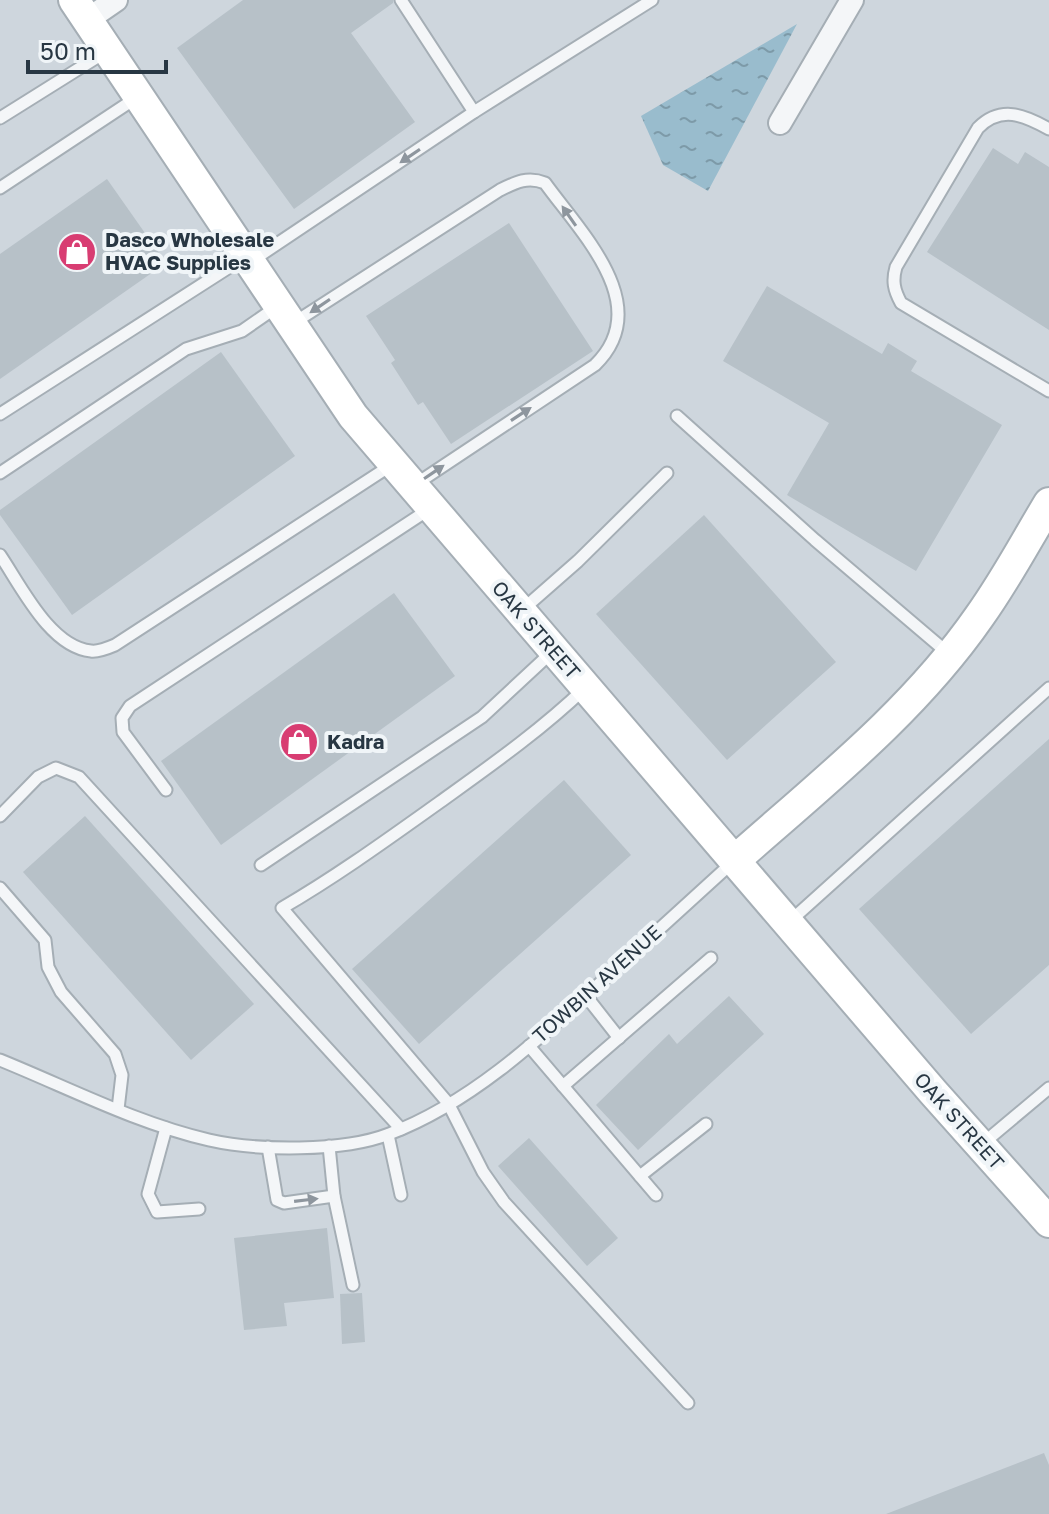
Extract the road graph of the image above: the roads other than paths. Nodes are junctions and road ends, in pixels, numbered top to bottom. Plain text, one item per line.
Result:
1 (116, 0) edge
2 (401, 0) edge
3 (652, 0) edge
4 (852, 0) edge
5 (80, 10) edge
6 (107, 51) junction
7 (138, 97) junction
8 (474, 112) junction
9 (0, 118) edge
10 (780, 123) dead end
11 (1049, 129) edge
12 (0, 188) edge
13 (248, 260) junction
14 (285, 315) junction
15 (1049, 391) edge
16 (0, 414) edge
17 (677, 416) dead end
18 (0, 473) edge
19 (667, 473) dead end
20 (412, 486) junction
21 (1045, 518) edge
22 (0, 555) edge
23 (520, 611) junction
24 (554, 650) junction
25 (949, 654) junction
26 (585, 687) junction
27 (1049, 688) edge
28 (166, 790) dead end
29 (0, 816) edge
30 (734, 861) junction
31 (261, 865) dead end
32 (0, 888) edge
33 (788, 923) junction
34 (711, 958) dead end
35 (586, 996) junction
36 (619, 1038) junction
37 (529, 1046) junction
38 (0, 1060) edge
39 (563, 1086) junction
40 (1049, 1088) edge
41 (448, 1103) junction
42 (118, 1109) junction
43 (706, 1124) dead end
44 (166, 1128) junction
45 (401, 1129) junction
46 (388, 1135) junction
47 (980, 1145) junction
48 (329, 1146) junction
49 (268, 1147) junction
50 (640, 1176) junction
51 (401, 1195) dead end
52 (656, 1195) dead end
53 (334, 1196) junction
54 (199, 1209) dead end
55 (1049, 1222) edge
56 (353, 1285) dead end
57 (688, 1403) dead end

1 - 5 street
2 - 8 lane
3 - 8 lane
4 - 10 street
5 - 6 street, OAK STREET
6 - 7 street, OAK STREET
6 - 9 lane
7 - 12 lane
7 - 13 street, OAK STREET
8 -> 13 lane
11 - 15 lane
13 - 14 street, OAK STREET
13 - 16 lane
14 - 18 lane
14 - 20 street, OAK STREET
20 -> 14 lane
17 - 25 lane
19 - 23 lane
20 - 22 lane
20 - 23 street, OAK STREET
20 - 28 lane
21 - 25 street, TOWBIN AVENUE
23 - 24 street, OAK STREET
24 - 26 street, OAK STREET
24 - 31 lane
25 - 30 street, TOWBIN AVENUE
26 - 30 street, OAK STREET
26 - 41 lane
27 - 33 lane
29 - 45 lane
30 - 33 street, OAK STREET
30 - 35 lane, TOWBIN AVENUE
32 - 42 lane
33 - 47 street, OAK STREET
34 - 36 lane
35 - 36 lane
35 - 37 lane, TOWBIN AVENUE
36 - 39 lane
37 - 39 lane
37 - 41 lane, TOWBIN AVENUE
38 - 42 lane, TOWBIN AVENUE
39 - 50 lane
40 - 47 lane
41 - 45 lane, TOWBIN AVENUE
41 - 57 lane
42 - 44 lane, TOWBIN AVENUE
43 - 50 lane
44 - 49 lane, TOWBIN AVENUE
44 - 54 lane
45 - 46 lane, TOWBIN AVENUE
46 - 48 lane, TOWBIN AVENUE
46 - 51 lane
47 - 55 street, OAK STREET
48 - 49 lane, TOWBIN AVENUE
48 - 53 lane
49 -> 53 lane
50 - 52 lane
53 - 56 lane

